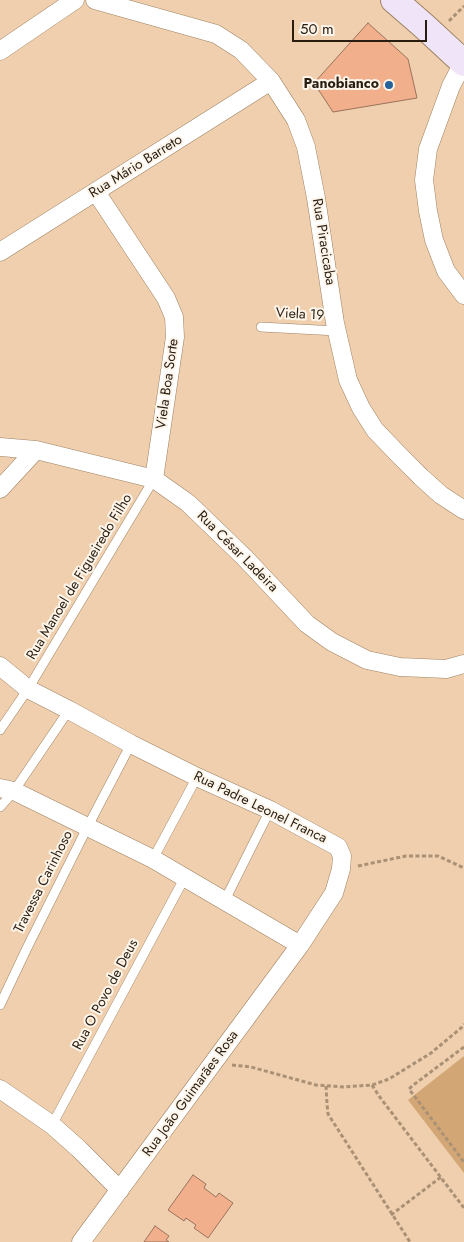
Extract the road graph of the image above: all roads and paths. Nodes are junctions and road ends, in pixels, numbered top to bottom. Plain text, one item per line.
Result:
1 (76, 0) edge
2 (95, 0) edge
3 (133, 0) edge
4 (394, 0) edge
5 (464, 6) edge
6 (146, 15) junction
7 (449, 21) dead end
8 (0, 51) edge
9 (464, 63) edge
10 (271, 81) junction
11 (96, 192) junction
12 (0, 252) edge
13 (464, 295) edge
14 (261, 327) dead end
15 (337, 331) junction
16 (0, 446) edge
17 (36, 450) junction
18 (154, 479) junction
19 (0, 489) edge
20 (464, 510) edge
21 (464, 664) edge
22 (0, 666) edge
23 (28, 689) junction
24 (69, 710) junction
25 (0, 730) edge
26 (131, 744) junction
27 (197, 777) junction
28 (7, 789) edge
29 (0, 807) edge
30 (270, 810) junction
31 (88, 826) junction
32 (153, 859) junction
33 (464, 868) edge
34 (341, 869) junction
35 (185, 877) junction
36 (225, 900) junction
37 (300, 945) junction
38 (0, 1005) edge
39 (464, 1024) edge
40 (464, 1047) edge
41 (214, 1062) junction
42 (372, 1085) junction
43 (326, 1086) junction
44 (0, 1089) edge
45 (52, 1125) junction
46 (464, 1162) edge
47 (441, 1177) junction
48 (120, 1190) junction
49 (464, 1208) edge
50 (391, 1215) junction
51 (81, 1242) edge
52 (410, 1242) edge

1 - 8 street
2 - 6 street, Rua Piracicaba
3 - 6 street
4 - 9 main road
5 - 7 path
6 - 10 street, Rua Piracicaba
9 - 13 street
10 - 11 street, Rua Mário Barreto
10 - 15 street, Rua Piracicaba
11 - 12 street, Rua Mário Barreto
11 - 18 street, Viela Boa Sorte
14 - 15 lane, Viela 19
15 - 20 street, Rua Piracicaba
16 - 17 street, Rua César Ladeira
17 - 18 street, Rua César Ladeira
17 - 19 street
18 - 21 street, Rua César Ladeira
18 - 23 lane, Rua Manoel de Figueiredo Filho
22 - 23 street, Rua Padre Leonel Franca
23 - 24 street, Rua Padre Leonel Franca
23 - 25 lane, Rua Manoel de Figueiredo Filho
24 - 26 street, Rua Padre Leonel Franca
24 - 28 lane
26 - 27 street, Rua Padre Leonel Franca
26 - 31 lane, Travessa Carinhoso
27 - 30 street, Rua Padre Leonel Franca
27 - 32 lane
28 - 29 lane
28 - 31 street
30 - 34 street, Rua Padre Leonel Franca
30 - 36 lane
31 - 32 street
31 - 38 lane, Travessa Carinhoso
32 - 35 street
33 - 34 path
34 - 37 street, Rua Padre Leonel Franca
35 - 36 street
35 - 45 lane, Rua O Povo de Deus
36 - 37 street
37 - 41 street, Rua João Guimarães Rosa
39 - 42 path
40 - 46 path
41 - 43 path
41 - 48 street, Rua João Guimarães Rosa
42 - 43 path
42 - 47 path
43 - 50 path
44 - 45 street
45 - 48 street
47 - 49 path
47 - 50 path
48 - 51 street, Rua João Guimarães Rosa
50 - 52 path

